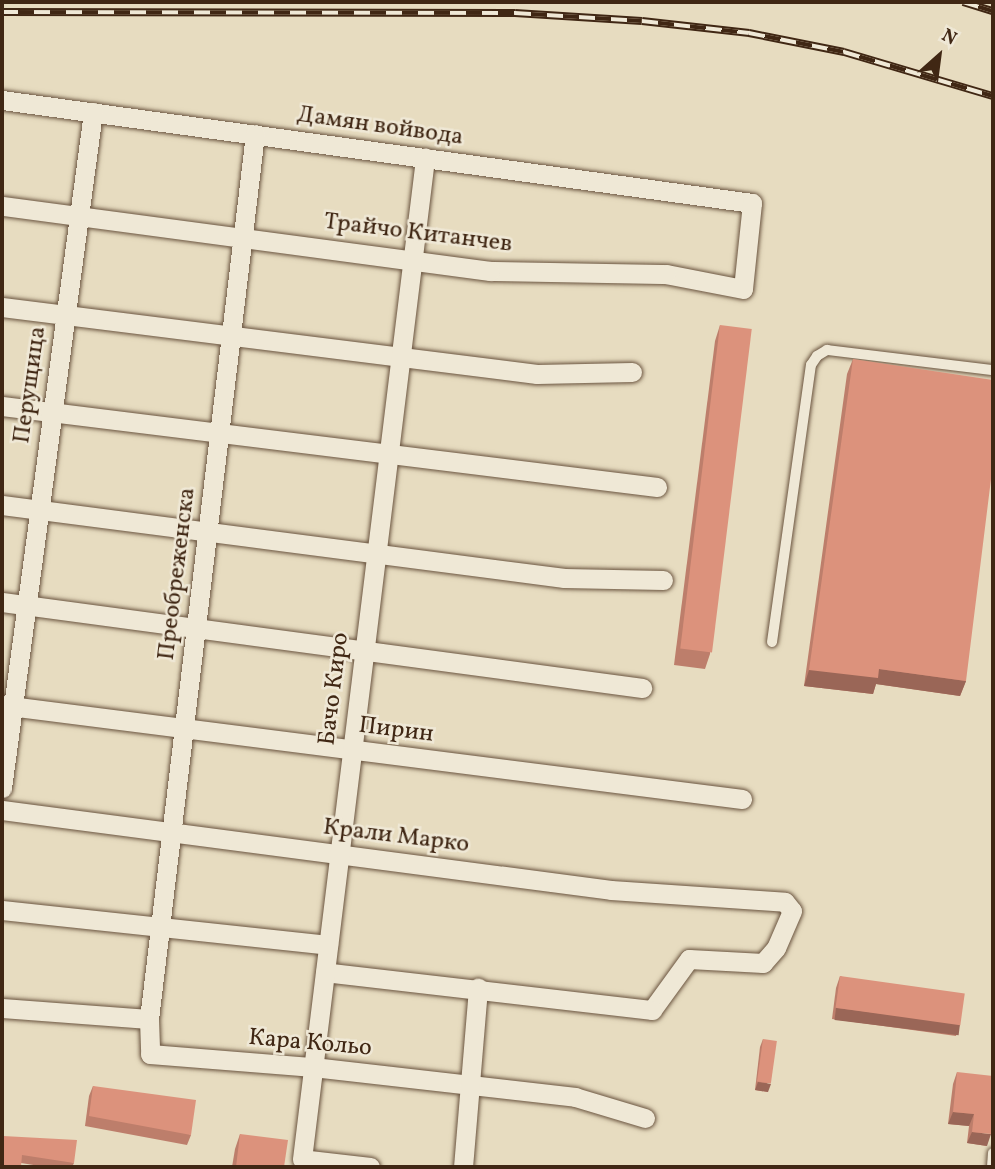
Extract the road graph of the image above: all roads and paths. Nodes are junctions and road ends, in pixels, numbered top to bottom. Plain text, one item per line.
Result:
1 (2, 100) edge
2 (93, 112) junction
3 (255, 134) junction
4 (425, 158) junction
5 (752, 202) joint
6 (2, 206) edge
7 (79, 215) junction
8 (243, 235) junction
9 (413, 260) junction
10 (2, 307) edge
11 (65, 315) junction
12 (231, 334) junction
13 (400, 356) junction
14 (993, 370) edge
15 (632, 372) dead end
16 (2, 406) edge
17 (52, 412) junction
18 (219, 433) junction
19 (388, 453) junction
20 (657, 486) dead end
21 (2, 505) edge
22 (39, 510) junction
23 (207, 535) junction
24 (376, 556) junction
25 (663, 580) dead end
26 (2, 602) edge
27 (26, 605) junction
28 (196, 628) junction
29 (772, 642) dead end
30 (364, 651) junction
31 (642, 688) dead end
32 (7, 706) edge
33 (184, 729) junction
34 (352, 750) junction
35 (2, 788) edge
36 (742, 799) dead end
37 (2, 810) edge
38 (171, 832) junction
39 (340, 854) junction
40 (2, 910) edge
41 (160, 927) junction
42 (328, 945) junction
43 (325, 972) junction
44 (478, 988) junction
45 (2, 1008) edge
46 (149, 1019) junction
47 (313, 1067) junction
48 (468, 1085) junction
49 (645, 1118) dead end
50 (993, 1153) edge
51 (370, 1167) edge
52 (463, 1167) edge
53 (992, 1167) edge

1 - 2 street, Дамян войвода
2 - 3 street, Дамян войвода
2 - 7 street, Перущица
3 - 4 street, Дамян войвода
3 - 8 street, Преобреженска
4 - 5 street, Дамян войвода
4 - 9 street, Бачо Киро
5 - 9 street, Трайчо Китанчев
6 - 7 street, Трайчо Китанчев
7 - 8 street, Трайчо Китанчев
7 - 11 street, Перущица
8 - 9 street, Трайчо Китанчев
8 - 12 street, Преобреженска
9 - 13 street, Бачо Киро
10 - 11 street
11 - 12 street
11 - 17 street, Перущица
12 - 13 street
12 - 18 street, Преобреженска
13 - 15 street
13 - 19 street, Бачо Киро
14 - 29 lane
16 - 17 street
17 - 18 street
17 - 22 street, Перущица
18 - 19 street
18 - 23 street, Преобреженска
19 - 20 street
19 - 24 street, Бачо Киро
21 - 22 street
22 - 23 street
22 - 27 street, Перущица
23 - 24 street
23 - 28 street, Преобреженска
24 - 25 street
24 - 30 street, Бачо Киро
26 - 27 street
27 - 28 street
27 - 32 street, Перущица
28 - 30 street
28 - 33 street, Преобреженска
30 - 31 street
30 - 34 street, Бачо Киро
32 - 33 street, Пирин
32 - 35 street, Перущица
33 - 34 street, Пирин
33 - 38 street, Преобреженска
34 - 36 street, Пирин
34 - 39 street, Бачо Киро
37 - 38 street, Крали Марко
38 - 39 street, Крали Марко
38 - 41 street, Преобреженска
39 - 42 street, Бачо Киро
39 - 44 street, Крали Марко
40 - 41 street
41 - 42 street
41 - 46 street, Преобреженска
42 - 43 street, Бачо Киро
43 - 44 street
43 - 47 street, Бачо Киро
44 - 48 street
45 - 46 street
46 - 47 street, Кара Кольо
47 - 48 street, Кара Кольо
47 - 51 street, Бачо Киро
48 - 49 street, Кара Кольо
48 - 52 street
50 - 53 lane

